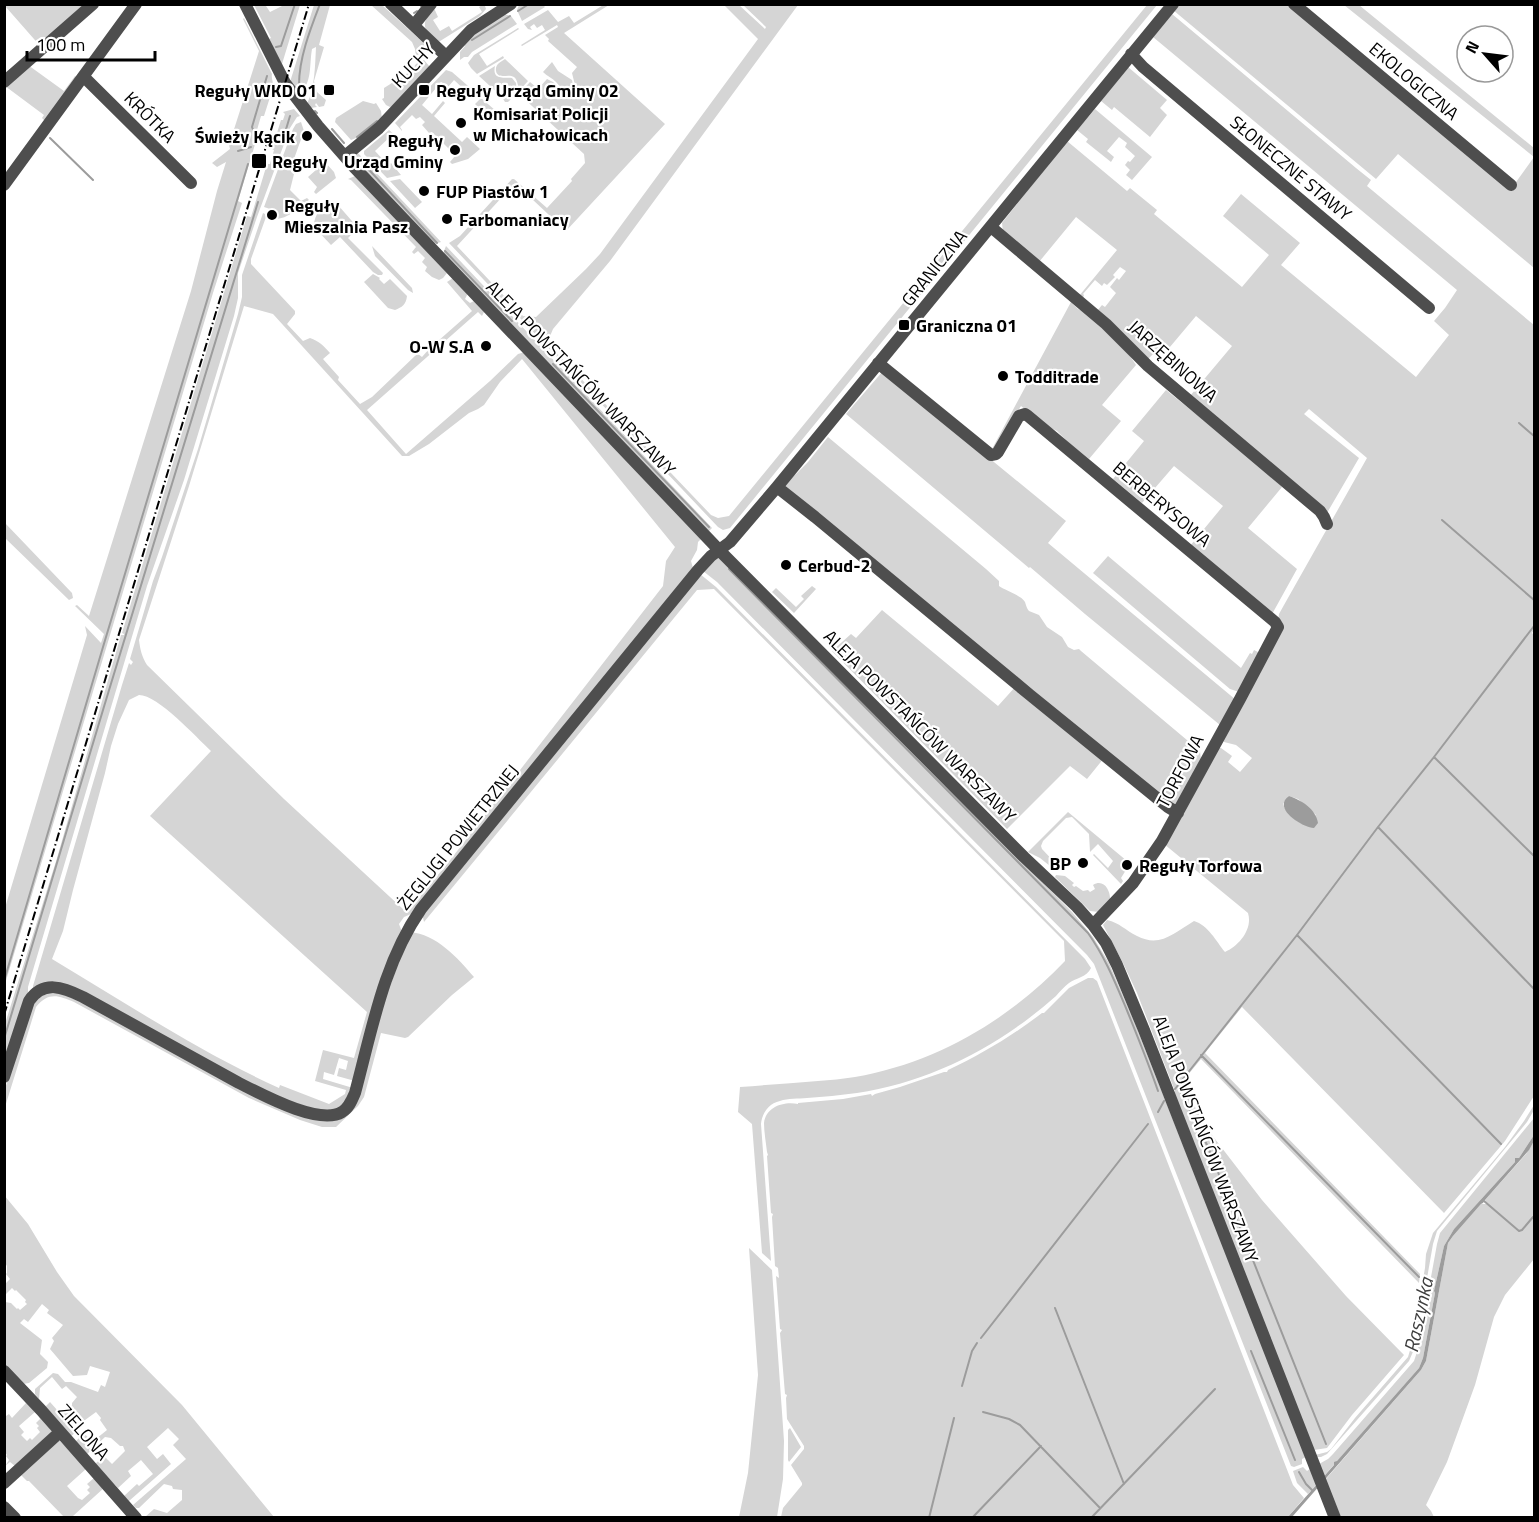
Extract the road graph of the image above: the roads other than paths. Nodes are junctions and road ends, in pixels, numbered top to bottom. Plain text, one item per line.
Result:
1 (93, 4) edge
2 (136, 4) edge
3 (245, 4) edge
4 (391, 4) edge
5 (431, 4) edge
6 (512, 4) edge
7 (1173, 4) edge
8 (1294, 4) edge
9 (414, 25) junction
10 (1131, 54) junction
11 (446, 56) junction
12 (84, 77) junction
13 (4, 82) edge
14 (345, 156) junction
15 (191, 183) dead end
16 (4, 185) edge
17 (1510, 185) dead end
18 (991, 227) junction
19 (1429, 308) dead end
20 (878, 363) junction
21 (777, 487) junction
22 (1327, 524) dead end
23 (719, 550) junction
24 (1275, 622) joint
25 (1178, 813) junction
26 (1093, 925) junction
27 (4, 1077) edge
28 (4, 1371) edge
29 (60, 1432) junction
30 (4, 1483) edge
31 (4, 1507) edge
32 (15, 1518) edge
33 (136, 1518) edge
34 (1335, 1518) edge

1 - 13 street
2 - 12 street
3 - 14 street, ALEJA POWSTAŃCÓW WARSZAWY
4 - 9 street
5 - 9 street
6 - 11 street, KUCHY
7 - 10 street, GRANICZNA
8 - 17 street, EKOLOGICZNA
9 - 11 street
10 - 18 street, GRANICZNA
10 - 19 street, SŁONECZNE STAWY
11 - 14 street, KUCHY
12 - 15 street, KRÓTKA
12 - 16 street
14 - 23 street, ALEJA POWSTAŃCÓW WARSZAWY
18 - 20 street, GRANICZNA
18 - 22 street, JARZĘBINOWA
20 - 21 street, GRANICZNA
20 - 24 street, BERBERYSOWA
21 - 23 street, GRANICZNA
21 - 25 street
23 - 26 street, ALEJA POWSTAŃCÓW WARSZAWY
23 - 27 street, ŻEGLUGI POWIETRZNEJ
24 - 25 street, TORFOWA
25 - 26 street, TORFOWA
26 - 34 street, ALEJA POWSTAŃCÓW WARSZAWY
28 - 29 street, ZIELONA
29 - 30 street
29 - 33 street, ZIELONA
31 - 32 street

